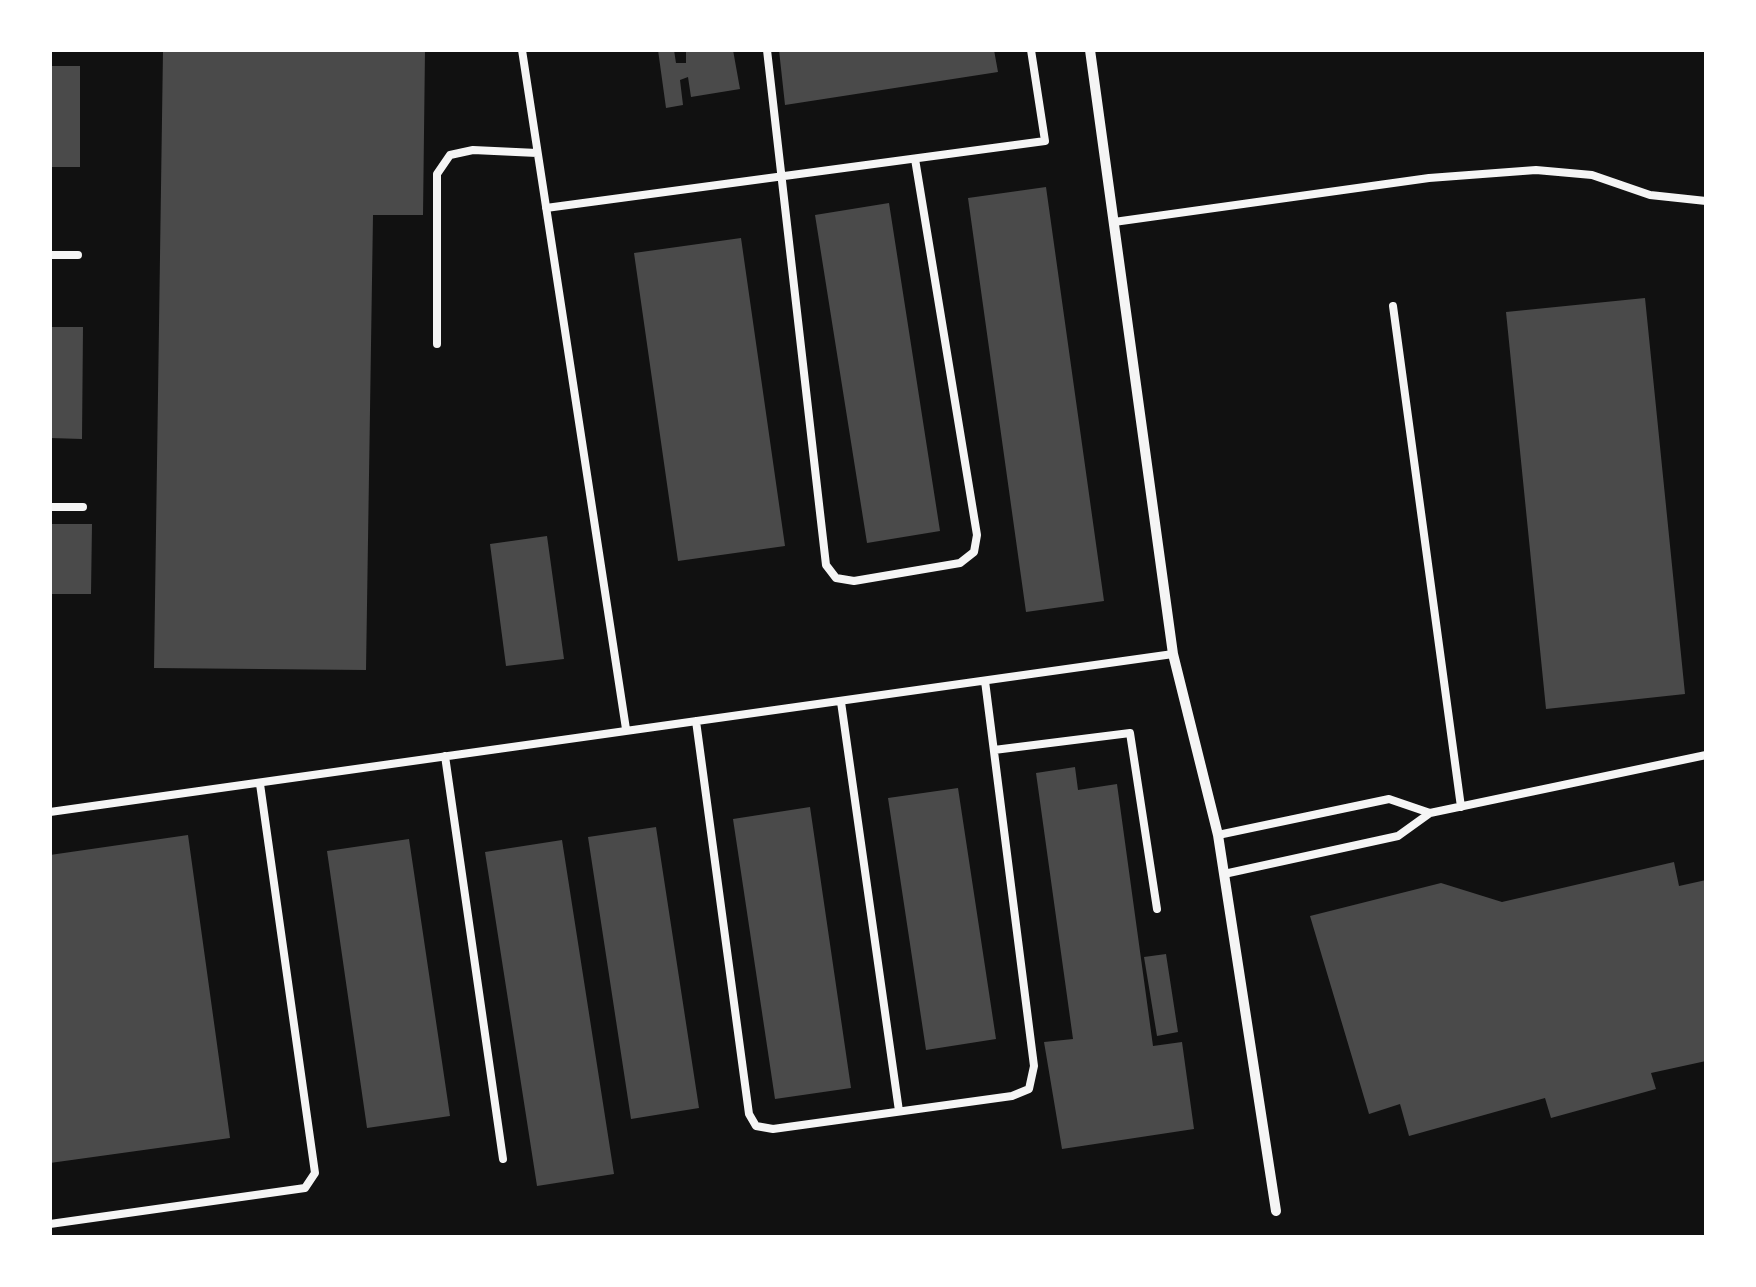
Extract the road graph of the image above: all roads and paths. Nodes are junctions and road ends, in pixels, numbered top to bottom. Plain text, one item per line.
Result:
1 (522, 50) edge
2 (767, 50) edge
3 (1031, 50) edge
4 (1090, 50) edge
5 (538, 153) junction
6 (915, 159) junction
7 (780, 177) junction
8 (1706, 201) edge
9 (546, 208) junction
10 (1114, 222) junction
11 (50, 255) edge
12 (78, 255) dead end
13 (1392, 306) dead end
14 (436, 344) dead end
15 (50, 506) edge
16 (84, 506) dead end
17 (1173, 654) junction
18 (985, 681) junction
19 (841, 702) junction
20 (696, 721) junction
21 (626, 730) junction
22 (994, 750) junction
23 (1706, 754) edge
24 (445, 756) junction
25 (260, 784) junction
26 (1461, 807) junction
27 (50, 812) edge
28 (1430, 813) junction
29 (1218, 836) junction
30 (1224, 874) junction
31 (1158, 909) dead end
32 (900, 1111) junction
33 (503, 1159) dead end
34 (1276, 1211) dead end
35 (50, 1224) edge

1 - 5 lane
2 - 7 lane
3 - 6 lane
4 - 10 street
5 - 9 lane
5 - 14 lane
6 - 7 lane
6 - 7 lane
7 - 9 lane
8 - 10 lane
9 - 21 lane
10 - 17 street
11 - 12 lane
13 - 26 lane
15 - 16 lane
17 - 18 lane
17 - 29 street
18 - 19 lane
18 - 22 lane
19 - 20 lane
19 - 32 lane
20 - 21 lane
20 - 32 lane
21 - 24 lane
22 - 31 lane
22 - 32 lane
23 - 26 lane
24 - 25 lane
24 - 33 lane
25 - 27 lane
25 - 35 lane
26 - 28 lane
28 - 29 lane
28 - 30 lane
29 - 30 street
30 - 34 street

